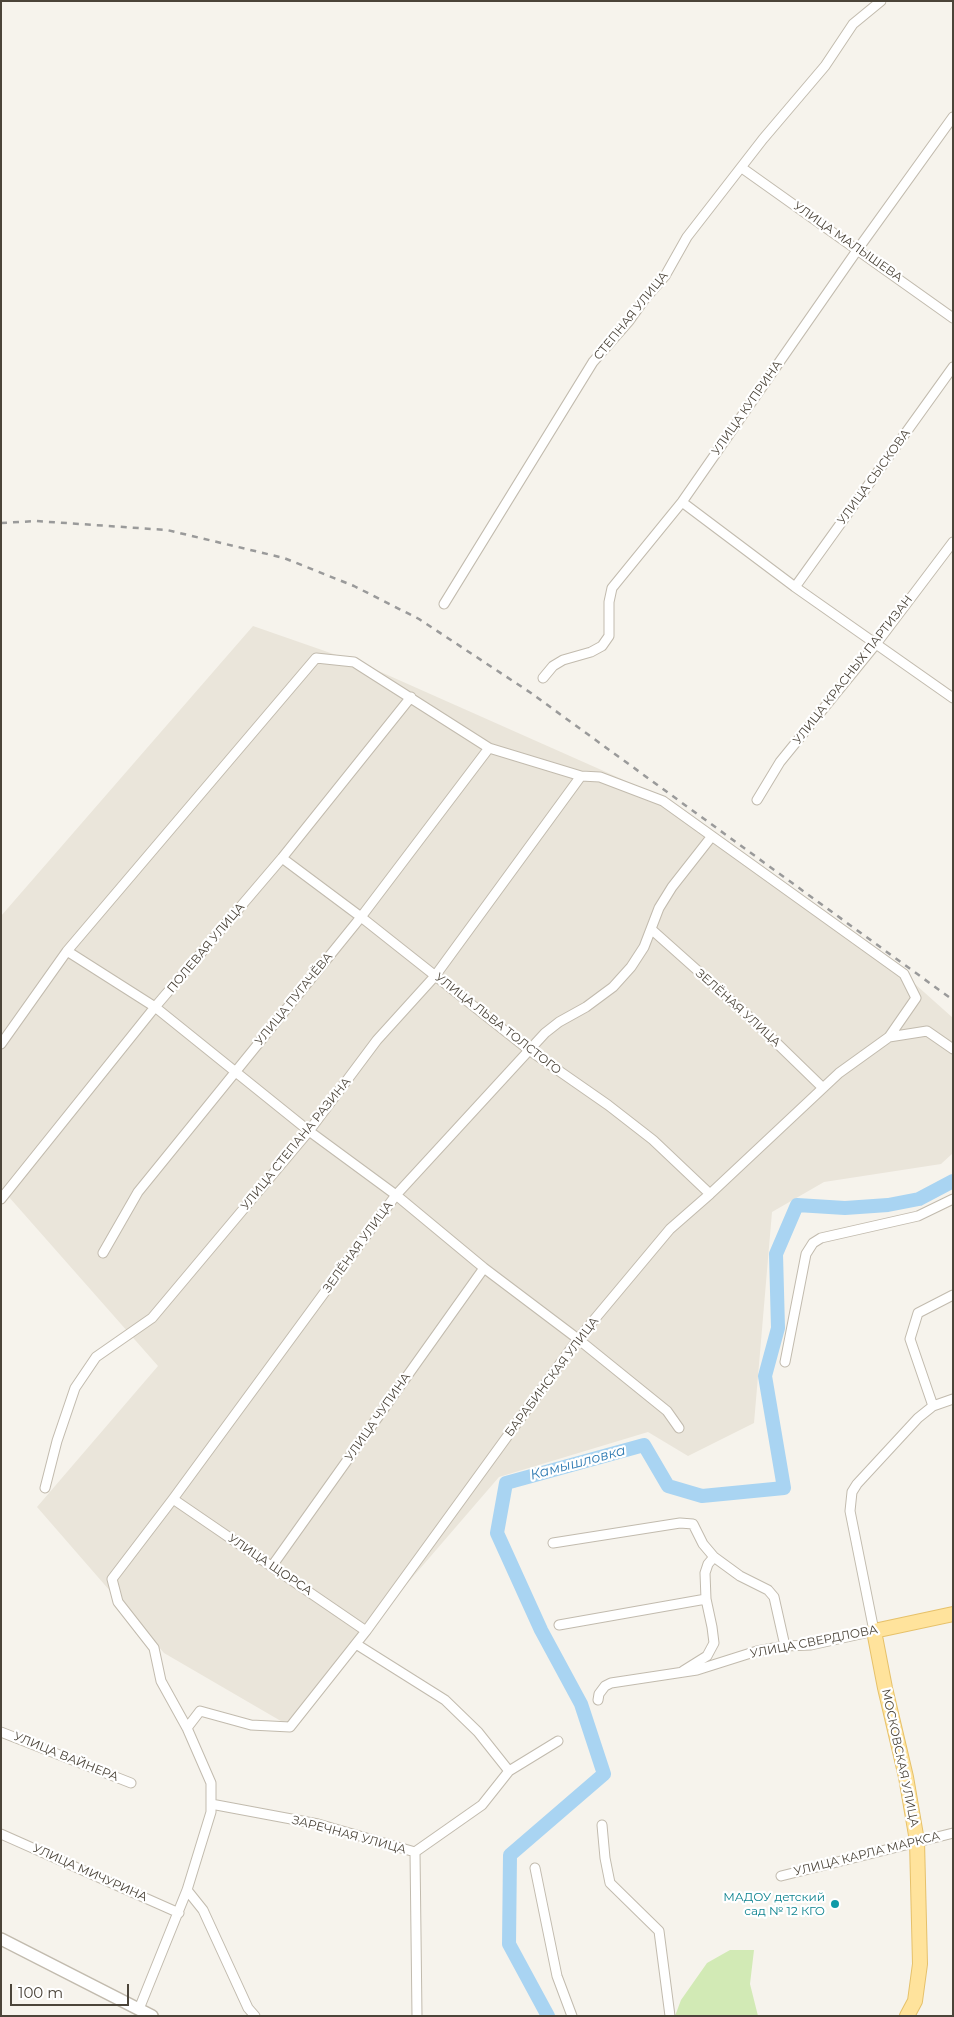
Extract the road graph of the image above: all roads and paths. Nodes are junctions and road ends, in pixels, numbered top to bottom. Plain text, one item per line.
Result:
1 (882, 1) edge
2 (953, 117) edge
3 (742, 168) junction
4 (858, 249) junction
5 (953, 318) edge
6 (953, 367) edge
7 (682, 502) junction
8 (953, 542) edge
9 (795, 587) junction
10 (444, 604) dead end
11 (876, 644) junction
12 (543, 678) dead end
13 (411, 697) junction
14 (953, 698) edge
15 (489, 748) junction
16 (581, 776) junction
17 (757, 800) dead end
18 (712, 836) junction
19 (282, 858) junction
20 (361, 917) junction
21 (651, 929) junction
22 (67, 951) junction
23 (435, 976) junction
24 (155, 1007) junction
25 (889, 1037) junction
26 (1, 1044) edge
27 (953, 1049) edge
28 (529, 1050) junction
29 (235, 1072) junction
30 (823, 1088) junction
31 (309, 1131) junction
32 (710, 1194) junction
33 (396, 1195) junction
34 (1, 1198) edge
35 (953, 1199) edge
36 (103, 1253) dead end
37 (484, 1268) junction
38 (953, 1295) edge
39 (578, 1339) junction
40 (785, 1362) dead end
41 (953, 1399) edge
42 (933, 1406) junction
43 (679, 1428) dead end
44 (45, 1488) dead end
45 (173, 1499) junction
46 (554, 1543) dead end
47 (714, 1557) junction
48 (272, 1566) junction
49 (706, 1599) junction
50 (953, 1614) edge
51 (560, 1626) dead end
52 (874, 1631) junction
53 (366, 1632) junction
54 (356, 1644) junction
55 (785, 1646) junction
56 (681, 1672) junction
57 (598, 1700) dead end
58 (187, 1728) junction
59 (1, 1732) edge
60 (558, 1741) dead end
61 (509, 1772) junction
62 (131, 1783) dead end
63 (211, 1804) junction
64 (602, 1825) dead end
65 (953, 1833) edge
66 (1, 1834) edge
67 (917, 1841) junction
68 (415, 1852) junction
69 (535, 1868) dead end
70 (781, 1876) dead end
71 (187, 1890) junction
72 (179, 1912) junction
73 (1, 1939) edge
74 (140, 2009) junction
75 (152, 2016) edge
76 (255, 2016) edge
77 (416, 2016) edge
78 (572, 2016) edge
79 (670, 2016) edge
80 (907, 2016) edge

1 - 3 street, СТЕПНАЯ УЛИЦА
2 - 4 street, УЛИЦА КУПРИНА
3 - 4 street, УЛИЦА МАЛЫШЕВА
3 - 10 street, СТЕПНАЯ УЛИЦА
4 - 5 street, УЛИЦА МАЛЫШЕВА
4 - 7 street, УЛИЦА КУПРИНА
6 - 9 street, УЛИЦА СЫСКОВА
7 - 9 street
7 - 12 street, УЛИЦА КУПРИНА
8 - 11 street, УЛИЦА КРАСНЫХ ПАРТИЗАН
9 - 11 street
11 - 14 street
11 - 17 street, УЛИЦА КРАСНЫХ ПАРТИЗАН
13 - 15 street
13 - 19 street, ПОЛЕВАЯ УЛИЦА
13 - 22 street
15 - 16 street
15 - 20 street, УЛИЦА ПУГАЧЁВА
16 - 18 street
16 - 23 street, УЛИЦА СТЕПАНА РАЗИНА
18 - 21 street, ЗЕЛЁНАЯ УЛИЦА
18 - 25 street
19 - 20 street, УЛИЦА ЛЬВА ТОЛСТОГО
19 - 24 street, ПОЛЕВАЯ УЛИЦА
20 - 23 street, УЛИЦА ЛЬВА ТОЛСТОГО
20 - 29 street, УЛИЦА ПУГАЧЁВА
21 - 28 street, ЗЕЛЁНАЯ УЛИЦА
21 - 30 street, ЗЕЛЁНАЯ УЛИЦА
22 - 24 street
22 - 26 street
23 - 28 street, УЛИЦА ЛЬВА ТОЛСТОГО
23 - 31 street, УЛИЦА СТЕПАНА РАЗИНА
24 - 29 street
24 - 34 street, ПОЛЕВАЯ УЛИЦА
25 - 27 street, БАРАБИНСКАЯ УЛИЦА
25 - 30 street, БАРАБИНСКАЯ УЛИЦА
28 - 32 street, УЛИЦА ЛЬВА ТОЛСТОГО
28 - 33 street, ЗЕЛЁНАЯ УЛИЦА
29 - 31 street
29 - 36 street, УЛИЦА ПУГАЧЁВА
30 - 32 street, БАРАБИНСКАЯ УЛИЦА
31 - 33 street
31 - 44 street, УЛИЦА СТЕПАНА РАЗИНА
32 - 39 street, БАРАБИНСКАЯ УЛИЦА
33 - 37 street
33 - 45 street, ЗЕЛЁНАЯ УЛИЦА
35 - 40 street
37 - 39 street
37 - 48 street, УЛИЦА ЧУПИНА
38 - 42 street
39 - 43 street
39 - 53 street, БАРАБИНСКАЯ УЛИЦА
41 - 42 street
42 - 52 street, МОСКОВСКАЯ УЛИЦА
45 - 48 street, УЛИЦА ЩОРСА
45 - 58 street, ЗЕЛЁНАЯ УЛИЦА
46 - 47 street
47 - 49 street
47 - 55 street
48 - 53 street, УЛИЦА ЩОРСА
49 - 51 street
49 - 56 street
50 - 52 main road, УЛИЦА СВЕРДЛОВА
52 - 55 street, УЛИЦА СВЕРДЛОВА
52 - 67 main road, МОСКОВСКАЯ УЛИЦА
53 - 54 street, БАРАБИНСКАЯ УЛИЦА
54 - 58 street, БАРАБИНСКАЯ УЛИЦА
54 - 61 street
55 - 56 street, УЛИЦА СВЕРДЛОВА
56 - 57 street, УЛИЦА СВЕРДЛОВА
58 - 63 street
59 - 62 street, УЛИЦА ВАЙНЕРА
60 - 61 street
61 - 68 street
63 - 68 street, ЗАРЕЧНАЯ УЛИЦА
63 - 71 street
64 - 79 street
65 - 67 street, УЛИЦА КАРЛА МАРКСА
66 - 72 street, УЛИЦА МИЧУРИНА
67 - 70 street, УЛИЦА КАРЛА МАРКСА
67 - 80 main road, МОСКОВСКАЯ УЛИЦА
68 - 77 street, ЗАРЕЧНАЯ УЛИЦА
69 - 78 street
71 - 72 street
71 - 76 street
72 - 74 street
73 - 74 street
74 - 75 street

